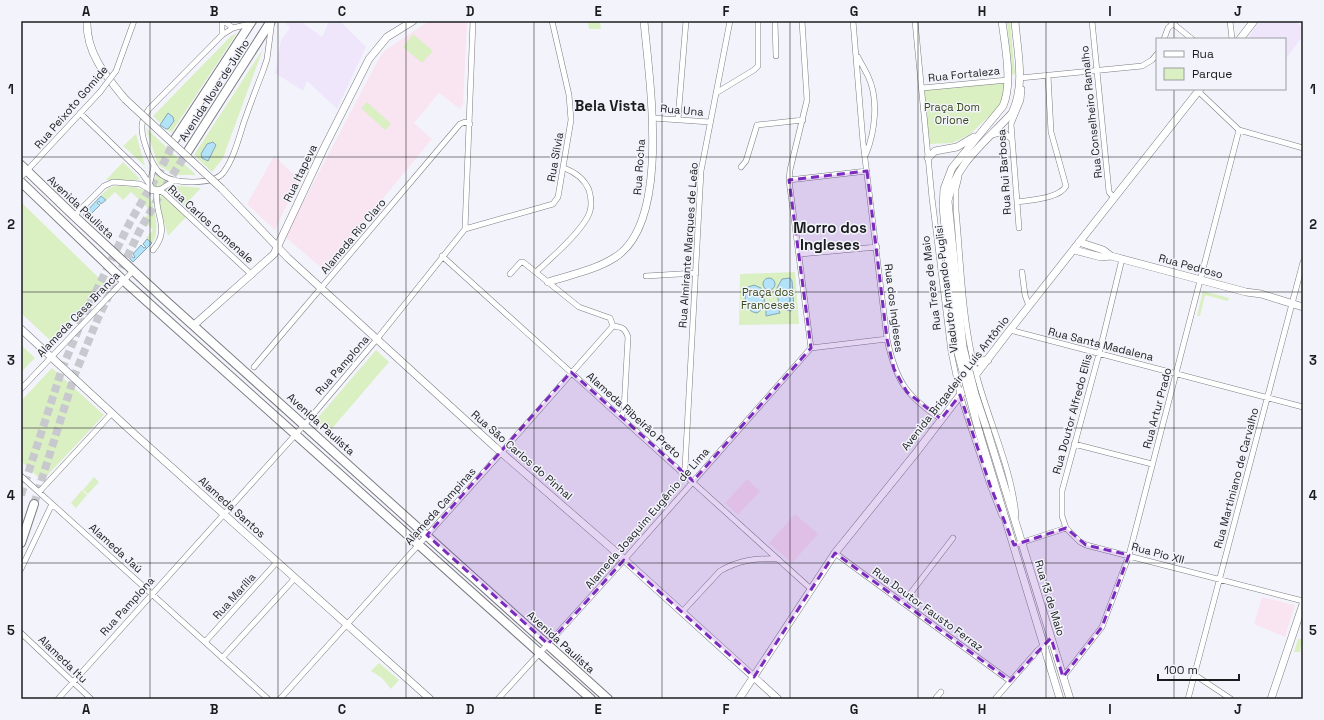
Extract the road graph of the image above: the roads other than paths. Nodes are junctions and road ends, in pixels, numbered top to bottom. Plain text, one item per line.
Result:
1 (86, 21) edge
2 (134, 21) edge
3 (223, 21) edge
4 (272, 21) edge
5 (413, 21) edge
6 (473, 21) edge
7 (552, 21) edge
8 (644, 21) edge
9 (686, 21) edge
10 (730, 21) edge
11 (758, 21) edge
12 (775, 21) edge
13 (802, 21) edge
14 (853, 21) edge
15 (915, 21) edge
16 (1002, 21) edge
17 (1015, 21) edge
18 (1092, 21) edge
19 (1230, 21) edge
20 (1254, 21) edge
21 (251, 23) edge
22 (1171, 23) edge
23 (233, 28) junction
24 (222, 35) junction
25 (1164, 38) edge
26 (1191, 38) edge
27 (1232, 38) edge
28 (1241, 38) edge
29 (856, 54) junction
30 (1156, 55) edge
31 (776, 56) dead end
32 (1096, 70) junction
33 (1048, 75) junction
34 (1008, 80) junction
35 (1020, 81) junction
36 (922, 88) junction
37 (1199, 90) edge
38 (716, 94) junction
39 (80, 113) junction
40 (652, 118) junction
41 (678, 120) junction
42 (803, 120) junction
43 (710, 122) junction
44 (470, 124) junction
45 (1239, 130) junction
46 (991, 134) junction
47 (978, 135) junction
48 (175, 139) tunnel mouth
49 (1012, 140) junction
50 (1303, 148) edge
51 (188, 151) tunnel mouth
52 (866, 155) junction
53 (928, 158) junction
54 (963, 164) junction
55 (154, 166) junction
56 (741, 167) dead end
57 (24, 168) edge
58 (564, 168) junction
59 (867, 171) junction
60 (21, 177) edge
61 (175, 180) junction
62 (789, 180) junction
63 (21, 182) edge
64 (150, 182) junction
65 (157, 190) junction
66 (1114, 198) junction
67 (1017, 202) junction
68 (74, 216) junction
69 (1019, 228) dead end
70 (465, 229) junction
71 (1079, 242) junction
72 (278, 247) junction
73 (877, 248) junction
74 (153, 250) dead end
75 (1074, 250) junction
76 (800, 254) junction
77 (442, 256) junction
78 (1111, 256) junction
79 (1122, 259) junction
80 (1303, 262) edge
81 (133, 271) junction
82 (536, 272) junction
83 (1022, 272) dead end
84 (696, 273) junction
85 (252, 274) junction
86 (510, 274) dead end
87 (646, 276) dead end
88 (1200, 280) junction
89 (124, 281) junction
90 (548, 282) junction
91 (322, 289) junction
92 (1292, 304) junction
93 (1029, 306) junction
94 (1303, 307) edge
95 (194, 325) junction
96 (613, 326) junction
97 (21, 328) edge
98 (1010, 330) junction
99 (377, 339) junction
100 (887, 339) junction
101 (811, 348) junction
102 (960, 348) junction
103 (971, 352) junction
104 (1099, 354) junction
105 (51, 357) junction
106 (988, 360) junction
107 (973, 362) junction
108 (953, 363) junction
109 (254, 367) dead end
110 (571, 372) junction
111 (1177, 373) junction
112 (976, 374) junction
113 (956, 379) junction
114 (21, 389) edge
115 (960, 395) junction
116 (1268, 398) junction
117 (986, 406) junction
118 (1303, 407) edge
119 (966, 411) junction
120 (112, 413) junction
121 (620, 417) junction
122 (942, 419) junction
123 (304, 424) junction
124 (295, 433) junction
125 (1074, 444) junction
126 (502, 453) junction
127 (1152, 464) junction
128 (683, 472) junction
129 (22, 477) edge
130 (693, 481) junction
131 (39, 492) junction
132 (1009, 503) joint
133 (34, 504) tunnel mouth
134 (52, 504) junction
135 (1004, 512) joint
136 (223, 514) junction
137 (1016, 526) junction
138 (1066, 528) junction
139 (1010, 533) junction
140 (427, 535) junction
141 (953, 538) dead end
142 (1021, 542) junction
143 (21, 543) edge
144 (419, 544) junction
145 (1014, 545) junction
146 (835, 553) junction
147 (1129, 555) junction
148 (778, 559) junction
149 (624, 560) junction
150 (277, 562) junction
151 (21, 570) edge
152 (295, 578) junction
153 (1220, 580) junction
154 (810, 589) junction
155 (151, 594) junction
156 (1303, 602) edge
157 (903, 603) junction
158 (682, 612) junction
159 (346, 625) junction
160 (21, 633) edge
161 (205, 642) junction
162 (1052, 642) junction
163 (548, 644) junction
164 (1044, 645) junction
165 (540, 653) junction
166 (222, 658) junction
167 (1195, 675) junction
168 (754, 677) junction
169 (1063, 677) junction
170 (1010, 681) junction
171 (73, 682) junction
172 (941, 692) dead end
173 (58, 699) edge
174 (91, 699) edge
175 (268, 699) edge
176 (280, 699) edge
177 (430, 699) edge
178 (498, 699) edge
179 (590, 699) edge
180 (608, 699) edge
181 (739, 699) edge
182 (778, 699) edge
183 (935, 699) edge
184 (995, 699) edge
185 (1060, 699) edge
186 (1070, 699) edge
187 (1188, 699) edge
188 (1231, 699) edge
189 (1271, 699) edge

1 - 72 main road, Rua São Carlos do Pinhal, bridge
2 - 39 street, Rua Peixoto Gomide, bridge
3 - 23 street
3 - 24 street
4 - 51 main road, Avenida Nove de Julho
4 - 61 street
5 - 72 main road, Rua Itapeva
6 - 44 street
7 - 58 street, Rua Sílvia
8 - 40 main road, Rua Rocha
9 - 41 street
10 - 38 street, Rua Almirante Marques de Leão
11 - 38 street
12 - 31 street
13 - 42 street
14 - 29 street, Rua dos Ingleses
15 - 36 street, Rua Treze de Maio
16 - 34 main road
17 - 35 main road, Rua Rui Barbosa
18 - 32 street, Rua Conselheiro Ramalho
19 - 27 street
20 - 28 main road
21 - 23 street
21 - 48 main road, Avenida Nove de Julho
22 - 25 street
22 - 26 street
23 - 24 street
24 - 55 street
29 - 52 street, Rua dos Ingleses
29 - 52 street, Rua dos Ingleses
30 - 32 street
32 - 33 street
32 - 66 street, Rua Conselheiro Ramalho
33 - 35 street
33 - 67 street
34 - 36 street, Rua Fortaleza
34 - 47 main road
35 - 46 main road
35 - 49 street, Rua Rui Barbosa
36 - 53 street, Rua Treze de Maio
37 - 45 street
37 - 66 main road, Avenida Brigadeiro Luís Antônio
38 - 43 street, Rua Almirante Marques de Leão
39 - 57 street, Rua Peixoto Gomide
39 - 64 street
40 - 41 street, Rua Una
40 - 90 main road, Rua Rocha
41 - 43 street, Rua Una
42 - 56 street
42 - 62 street
43 - 84 street, Rua Almirante Marques de Leão
44 - 70 street
44 - 91 street, Alameda Rio Claro
45 - 50 street
45 - 88 street, Rua Artur Prado
46 - 49 street
46 - 54 main road
47 - 53 main road
47 - 102 main road, Viaduto Armando Puglisi
49 - 67 street, Rua Rui Barbosa
52 - 59 street, Rua dos Ingleses
53 - 108 street, Rua Treze de Maio
54 - 102 main road, Viaduto Armando Puglisi
54 - 103 street
55 - 61 street
55 - 64 street
57 - 60 street, Rua Peixoto Gomide
57 - 68 main road, Avenida Paulista
58 - 70 street, Rua Sílvia
58 - 82 street
59 - 62 street
59 - 73 street, Rua dos Ingleses
61 - 65 street
62 - 76 street
63 - 89 main road, Avenida Paulista
64 - 65 street
65 - 68 street
65 - 74 street
65 - 85 street, Rua Carlos Comenale
66 - 71 main road, Avenida Brigadeiro Luís Antônio
67 - 69 street, Rua Rui Barbosa
68 - 81 main road, Avenida Paulista
70 - 77 street, Rua Pamplona
71 - 75 main road, Avenida Brigadeiro Luís Antônio
71 - 78 main road
72 - 85 main road, Rua Itapeva
72 - 91 main road, Rua São Carlos do Pinhal
73 - 76 street
73 - 100 street, Rua dos Ingleses
75 - 78 main road, Rua Pedroso
75 - 93 main road, Avenida Brigadeiro Luís Antônio
76 - 101 street
77 - 99 street, Rua Pamplona
77 - 110 street, Alameda Ribeirão Preto
78 - 79 main road, Rua Pedroso
79 - 88 main road, Rua Pedroso
79 - 104 street, Rua Doutor Alfredo Ellis
80 - 92 street, Rua Martiniano de Carvalho
81 - 89 street, Alameda Casa Branca
81 - 95 main road, Avenida Paulista
82 - 86 street
82 - 90 street
83 - 93 street
84 - 87 street
84 - 128 street, Rua Almirante Marques de Leão
85 - 95 main road, Rua Itapeva
88 - 92 main road, Rua Pedroso
88 - 111 street, Rua Artur Prado
89 - 105 street, Alameda Casa Branca
89 - 124 main road, Avenida Paulista
90 - 96 street
91 - 99 main road, Rua São Carlos do Pinhal
91 - 109 street, Alameda Rio Claro
92 - 94 main road, Rua Pedroso
92 - 116 street, Rua Martiniano de Carvalho
93 - 98 main road, Avenida Brigadeiro Luís Antônio
95 - 123 main road, Avenida Paulista
96 - 110 street, Alameda Campinas
96 - 121 street
97 - 105 main road, Alameda Santos
98 - 104 street, Rua Santa Madalena
98 - 106 main road, Avenida Brigadeiro Luís Antônio
99 - 123 street, Rua Pamplona
99 - 126 main road, Rua São Carlos do Pinhal
100 - 101 street
100 - 122 street, Rua dos Ingleses
101 - 130 street, Alameda Joaquim Eugênio de Lima
102 - 132 main road, Viaduto Armando Puglisi, bridge
102 - 135 main road, Viaduto Armando Puglisi, bridge
103 - 107 street
103 - 108 street
104 - 111 street, Rua Santa Madalena
104 - 125 street, Rua Doutor Alfredo Ellis
105 - 114 street, Alameda Casa Branca
105 - 120 main road, Alameda Santos
106 - 107 main road
106 - 112 main road, Avenida Brigadeiro Luís Antônio
107 - 112 street
107 - 113 street
108 - 113 street, Rua Treze de Maio
110 - 121 street, Alameda Ribeirão Preto
110 - 126 street, Alameda Campinas
111 - 116 street, Rua Santa Madalena
111 - 127 street, Rua Artur Prado
112 - 115 main road, Avenida Brigadeiro Luís Antônio
112 - 117 street
113 - 115 street, Rua Treze de Maio
115 - 119 street, Rua Treze de Maio
115 - 122 main road, Avenida Brigadeiro Luís Antônio
116 - 118 street, Rua Santa Madalena
116 - 153 street, Rua Martiniano de Carvalho
117 - 119 street
117 - 137 street
119 - 139 street, Rua Treze de Maio
120 - 131 street
120 - 136 main road, Alameda Santos
121 - 128 street, Alameda Ribeirão Preto
122 - 146 main road, Avenida Brigadeiro Luís Antônio
123 - 124 street, Rua Pamplona
123 - 140 main road, Avenida Paulista
124 - 136 street, Rua Pamplona
124 - 144 main road, Avenida Paulista
125 - 127 street
125 - 138 street, Rua Doutor Alfredo Ellis
126 - 140 street, Alameda Campinas
126 - 149 main road, Rua São Carlos do Pinhal
127 - 147 street, Rua Artur Prado
128 - 130 street, Alameda Ribeirão Preto
129 - 131 street, Alameda Jaú
130 - 148 street, Alameda Ribeirão Preto
130 - 149 street, Alameda Joaquim Eugênio de Lima
131 - 134 street, Alameda Jaú
132 - 137 main road, Rua 13 de Maio
133 - 143 main road
134 - 151 street
134 - 155 street, Alameda Jaú
135 - 139 main road, Rua 13 de Maio
136 - 150 main road, Alameda Santos
136 - 155 street, Rua Pamplona
137 - 142 main road, Rua 13 de Maio
138 - 142 street
138 - 147 street, Rua Pio XII
139 - 145 main road, Rua 13 de Maio
140 - 144 street, Alameda Campinas
140 - 163 main road, Avenida Paulista
141 - 157 street
142 - 145 street
142 - 162 main road, Rua 13 de Maio
144 - 159 street, Alameda Campinas
144 - 165 main road, Avenida Paulista
145 - 164 main road, Rua 13 de Maio
146 - 154 main road, Avenida Brigadeiro Luís Antônio
146 - 157 street, Rua Doutor Fausto Ferraz
147 - 153 street, Rua Pio XII
147 - 169 street, Rua Artur Prado
148 - 154 street, Alameda Ribeirão Preto
148 - 158 street
149 - 158 main road, Rua São Carlos do Pinhal
149 - 163 street, Alameda Joaquim Eugênio de Lima
150 - 152 main road, Alameda Santos
150 - 161 street, Rua Marília
152 - 159 main road, Alameda Santos
152 - 166 street
153 - 156 street, Rua Pio XII
153 - 167 street, Rua Martiniano de Carvalho
154 - 168 main road, Avenida Brigadeiro Luís Antônio
155 - 161 street, Alameda Jaú
155 - 171 street, Rua Pamplona
156 - 189 main road
157 - 170 street, Rua Doutor Fausto Ferraz
158 - 168 main road, Rua São Carlos do Pinhal
159 - 176 street, Alameda Campinas
159 - 177 main road, Alameda Santos
160 - 171 street, Alameda Itu
161 - 166 street, Alameda Jaú
162 - 164 street
162 - 169 main road, Rua 13 de Maio
163 - 165 street, Alameda Joaquim Eugênio de Lima
163 - 180 main road, Avenida Paulista
164 - 170 street
164 - 185 main road, Rua 13 de Maio
165 - 178 street, Alameda Joaquim Eugênio de Lima
165 - 179 main road, Avenida Paulista
166 - 175 street, Alameda Jaú
167 - 187 street, Rua Martiniano de Carvalho
167 - 188 street
168 - 181 main road, Avenida Brigadeiro Luís Antônio
168 - 182 main road, Rua São Carlos do Pinhal
169 - 186 main road, Rua 13 de Maio
170 - 184 street
171 - 173 street, Rua Pamplona
171 - 174 street, Alameda Itu
172 - 183 street

